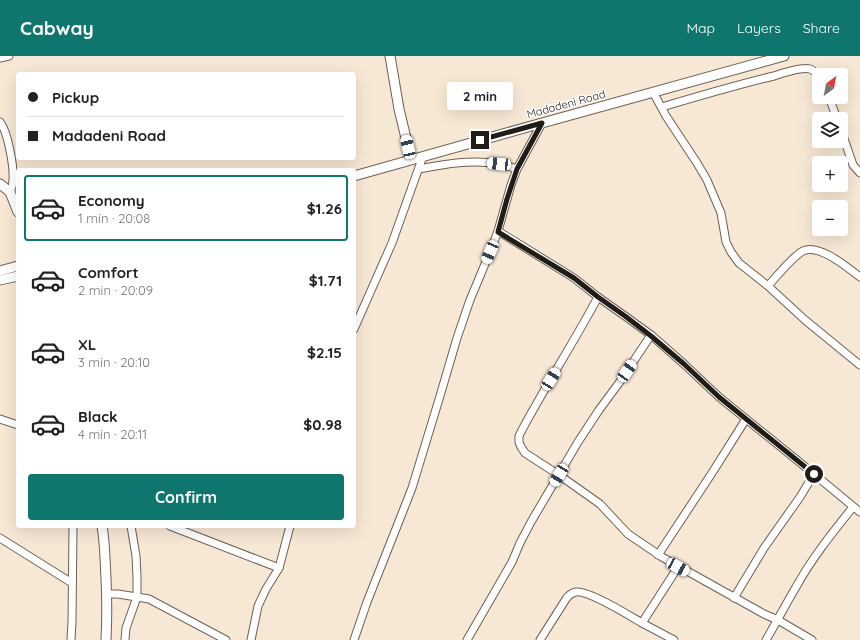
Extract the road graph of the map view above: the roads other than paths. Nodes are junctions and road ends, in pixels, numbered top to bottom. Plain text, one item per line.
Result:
1 (9, 56) edge
2 (390, 56) edge
3 (784, 56) edge
4 (0, 58) edge
5 (812, 70) edge
6 (653, 92) junction
7 (662, 107) junction
8 (0, 122) edge
9 (542, 123) junction
10 (848, 145) edge
11 (423, 156) junction
12 (411, 159) junction
13 (856, 163) edge
14 (418, 169) junction
15 (517, 169) junction
16 (860, 173) edge
17 (356, 175) edge
18 (0, 184) edge
19 (10, 192) junction
20 (16, 207) edge
21 (498, 232) junction
22 (16, 267) edge
23 (0, 271) edge
24 (859, 274) edge
25 (16, 276) edge
26 (0, 280) edge
27 (768, 286) junction
28 (598, 297) junction
29 (356, 324) edge
30 (651, 336) junction
31 (860, 365) edge
32 (0, 419) edge
33 (746, 419) junction
34 (16, 424) edge
35 (814, 474) junction
36 (559, 475) junction
37 (853, 507) junction
38 (860, 512) edge
39 (73, 528) edge
40 (102, 528) edge
41 (131, 528) edge
42 (175, 528) edge
43 (289, 528) edge
44 (0, 538) edge
45 (658, 554) junction
46 (678, 567) junction
47 (279, 568) junction
48 (72, 583) junction
49 (107, 594) junction
50 (137, 597) junction
51 (734, 598) junction
52 (778, 620) junction
53 (642, 622) junction
54 (71, 640) edge
55 (106, 640) edge
56 (125, 640) edge
57 (226, 640) edge
58 (251, 640) edge
59 (354, 640) edge
60 (467, 640) edge
61 (540, 640) edge
62 (674, 640) edge
63 (766, 640) edge
64 (812, 640) edge

1 - 4 street
2 - 12 street
3 - 6 street, Madadeni Road
5 - 7 street
6 - 7 street
6 - 9 street, Madadeni Road
7 - 27 street
8 - 19 street
9 - 11 street, Madadeni Road
9 - 15 street
10 - 13 street
11 - 12 street, Madadeni Road
11 - 14 street
12 - 17 street, Madadeni Road
13 - 16 street
14 - 15 street
14 - 29 street
15 - 21 street
18 - 19 street
19 - 20 street
21 - 28 street
21 - 59 street
22 - 23 street
24 - 27 street
25 - 26 street
27 - 31 street
28 - 30 street
28 - 36 street
30 - 33 street
30 - 36 street
32 - 34 street
33 - 35 street
33 - 45 street
35 - 37 street
35 - 51 street
36 - 45 street
36 - 60 street
37 - 38 street
37 - 52 street
39 - 48 street
40 - 49 street
41 - 50 street
42 - 47 street
43 - 47 street
44 - 48 street
45 - 46 street
46 - 51 street
46 - 53 street
47 - 58 street
48 - 54 street
49 - 50 street
49 - 55 street
50 - 56 street
50 - 57 street
51 - 52 street
52 - 63 street
52 - 64 street
53 - 61 street
53 - 62 street

